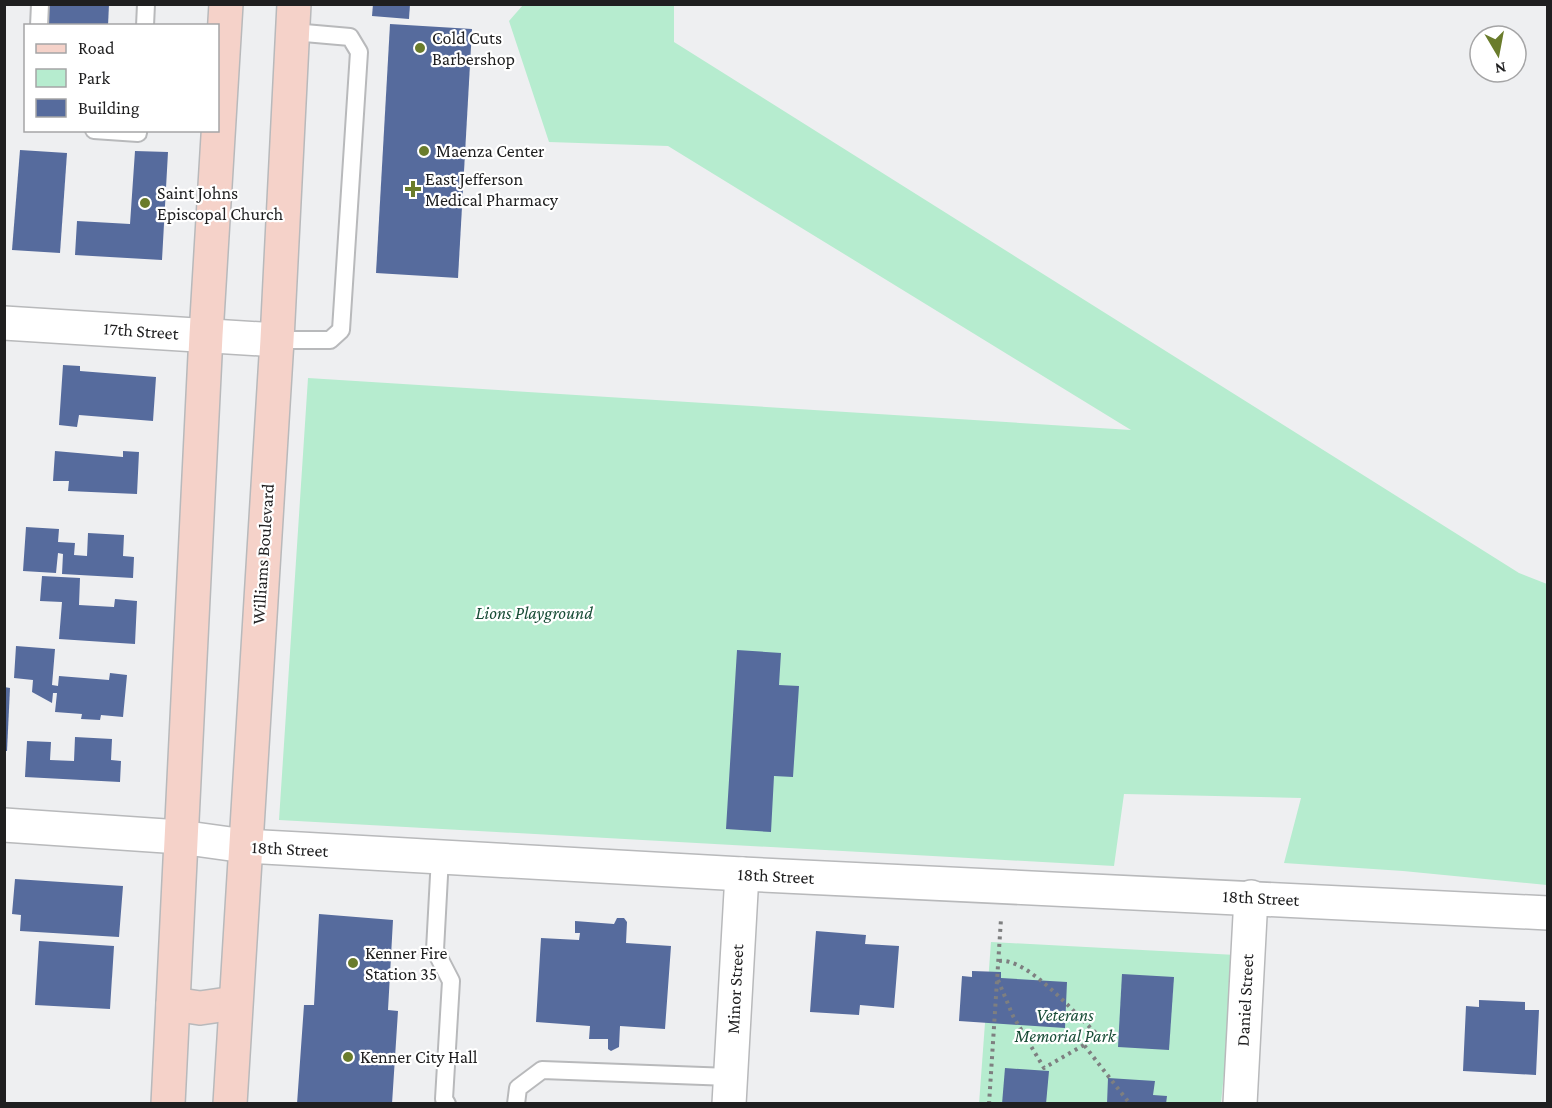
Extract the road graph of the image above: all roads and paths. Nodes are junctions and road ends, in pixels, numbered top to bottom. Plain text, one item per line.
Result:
1 (40, 4) edge
2 (146, 4) edge
3 (226, 4) edge
4 (293, 18) edge
5 (39, 24) edge
6 (145, 24) edge
7 (219, 87) edge
8 (123, 132) edge
9 (138, 132) edge
10 (217, 132) edge
11 (4, 323) edge
12 (206, 335) junction
13 (277, 340) junction
14 (4, 825) edge
15 (180, 837) junction
16 (245, 846) junction
17 (440, 857) junction
18 (742, 874) junction
19 (1004, 886) junction
20 (1251, 897) junction
21 (1548, 913) edge
22 (999, 961) junction
23 (997, 978) junction
24 (235, 1003) junction
25 (173, 1004) junction
26 (1084, 1045) junction
27 (730, 1090) edge
28 (168, 1104) edge
29 (230, 1104) edge
30 (447, 1104) edge
31 (516, 1104) edge
32 (989, 1104) edge
33 (1130, 1104) edge
34 (1240, 1104) edge

1 - 5 lane
2 - 6 lane
3 - 7 main road
4 - 13 main road, Williams Boulevard
4 - 13 lane
8 - 9 lane
10 - 12 main road
11 - 12 street, 17th Street
12 - 13 street, 17th Street
12 - 15 main road
13 - 16 main road, Williams Boulevard
14 - 15 street, 18th Street
15 - 16 street, 18th Street
15 - 25 main road
16 - 17 street, 18th Street
16 - 24 main road, Williams Boulevard
17 - 18 street, 18th Street
17 - 30 lane
18 - 19 street, 18th Street
18 - 27 street, Minor Street
19 - 20 street, 18th Street
19 - 22 path
20 - 21 street, 18th Street
20 - 34 street, Daniel Street
22 - 23 path
22 - 26 path
23 - 26 path
23 - 32 path
24 - 25 main road
24 - 29 main road, Williams Boulevard
25 - 28 main road
26 - 33 path
27 - 31 lane

